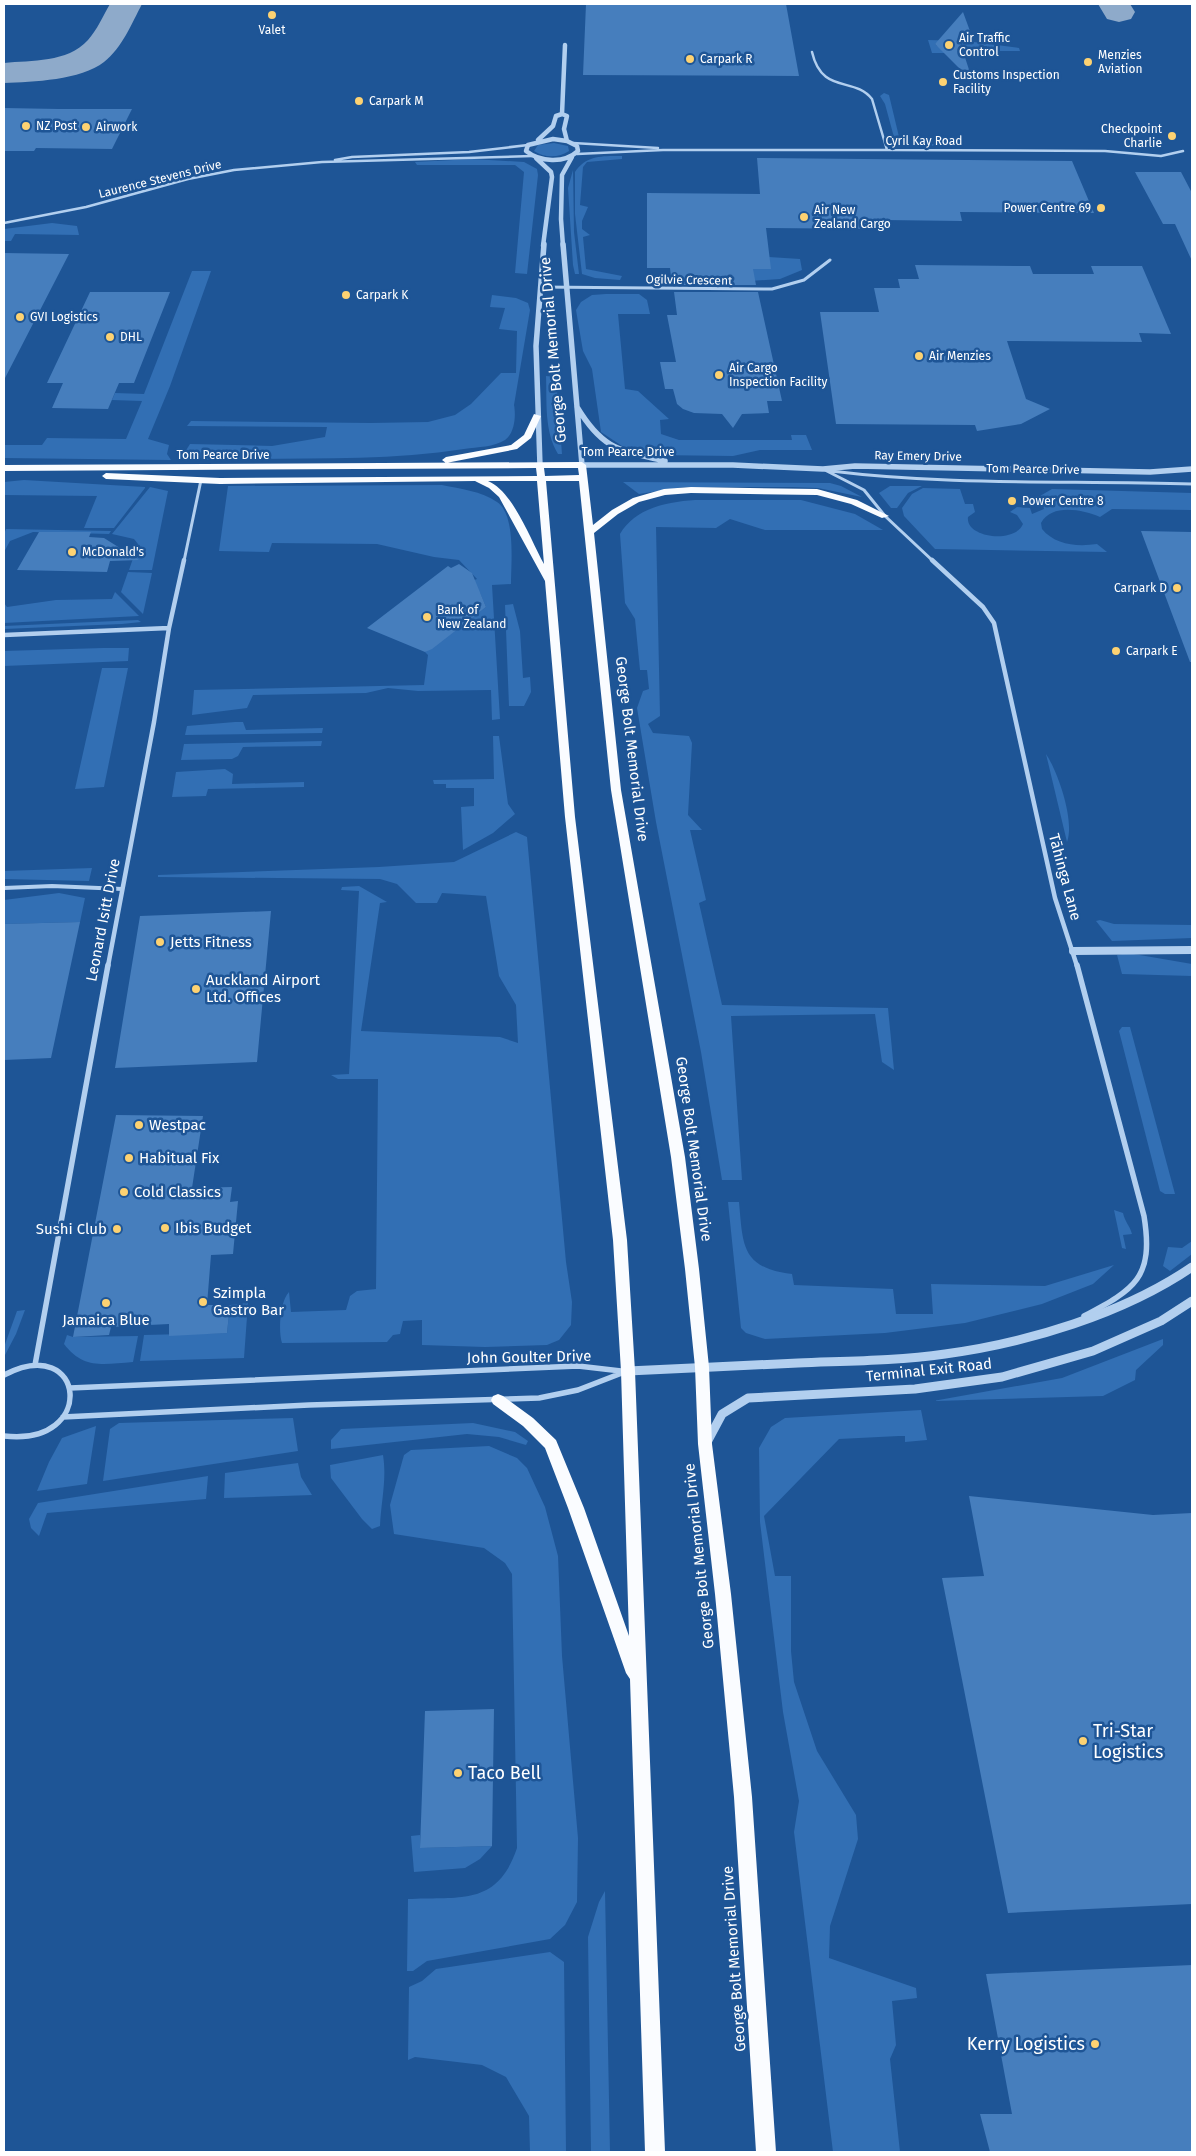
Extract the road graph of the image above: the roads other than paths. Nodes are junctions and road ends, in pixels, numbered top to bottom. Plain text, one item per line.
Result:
1 (565, 45) dead end
2 (812, 52) dead end
3 (562, 114) junction
4 (538, 141) junction
5 (567, 141) junction
6 (573, 143) junction
7 (528, 145) junction
8 (663, 150) junction
9 (887, 150) junction
10 (1183, 151) dead end
11 (574, 155) junction
12 (534, 157) junction
13 (322, 162) junction
14 (4, 223) edge
15 (830, 260) dead end
16 (540, 287) junction
17 (567, 288) junction
18 (576, 404) junction
19 (537, 416) junction
20 (678, 464) junction
21 (582, 465) junction
22 (396, 466) junction
23 (540, 466) junction
24 (4, 469) edge
25 (823, 469) junction
26 (1192, 469) edge
27 (583, 478) junction
28 (464, 479) junction
29 (542, 479) junction
30 (200, 480) junction
31 (1192, 484) edge
32 (885, 516) junction
33 (590, 531) junction
34 (549, 584) junction
35 (168, 628) junction
36 (4, 635) edge
37 (4, 888) edge
38 (122, 888) junction
39 (1192, 950) edge
40 (1073, 951) junction
41 (1192, 1268) edge
42 (1192, 1301) edge
43 (1069, 1324) junction
44 (35, 1365) junction
45 (702, 1368) junction
46 (628, 1371) junction
47 (4, 1375) edge
48 (70, 1388) junction
49 (498, 1400) junction
50 (63, 1417) junction
51 (4, 1436) edge
52 (706, 1444) junction
53 (638, 1684) junction
54 (655, 2152) edge
55 (766, 2152) edge

1 - 3 street
2 - 9 street
3 - 4 street
3 - 5 street
4 - 5 street
4 - 7 street
5 - 6 street
6 - 8 street, Cyril Kay Road
6 - 11 street
7 - 12 street
7 - 13 street, Laurence Stevens Drive
8 - 9 street, Cyril Kay Road
8 - 11 street, Cyril Kay Road
9 - 10 street, Cyril Kay Road
11 - 12 street
11 - 17 street, George Bolt Memorial Drive
12 - 13 street, Laurence Stevens Drive
12 - 16 street, George Bolt Memorial Drive
13 - 14 street, Laurence Stevens Drive
15 - 17 street, Ogilvie Crescent
16 - 17 street, Ogilvie Crescent
16 - 19 street, George Bolt Memorial Drive
17 - 18 street, George Bolt Memorial Drive
18 - 20 street
18 - 21 street, George Bolt Memorial Drive
19 - 22 main road
19 - 23 street, George Bolt Memorial Drive
20 - 21 street, Tom Pearce Drive
20 - 25 street, Tom Pearce Drive
21 - 23 main road, Tom Pearce Drive
21 - 27 main road, George Bolt Memorial Drive
22 - 23 main road, Tom Pearce Drive
22 - 24 main road, Tom Pearce Drive
23 - 29 main road, George Bolt Memorial Drive
24 - 30 main road, Tom Pearce Drive
25 - 26 street, Ray Emery Drive
25 - 31 street, Tom Pearce Drive
25 - 32 street, Tāhinga Lane
27 - 29 main road, Tom Pearce Drive
27 - 33 main road, George Bolt Memorial Drive
28 - 29 main road, Tom Pearce Drive
28 - 30 main road, Tom Pearce Drive
28 - 34 main road
29 - 34 main road, George Bolt Memorial Drive
30 - 35 street, Leonard Isitt Drive
32 - 33 main road
32 - 40 street, Tāhinga Lane
33 - 45 main road, George Bolt Memorial Drive
34 - 46 main road, George Bolt Memorial Drive
35 - 36 street
35 - 38 street, Leonard Isitt Drive
37 - 38 street
38 - 44 street, Leonard Isitt Drive
39 - 40 street
40 - 43 street, Tāhinga Lane
41 - 43 street, Terminal Exit Road
42 - 52 street, Terminal Exit Road
43 - 45 street, Terminal Exit Road
44 - 47 street
44 - 48 street
45 - 46 street, Terminal Exit Road
45 - 52 main road, George Bolt Memorial Drive
46 - 48 street, John Goulter Drive
46 - 49 street, John Goulter Drive
46 - 53 main road, George Bolt Memorial Drive
48 - 50 street
49 - 50 street, John Goulter Drive
49 - 53 main road
50 - 51 street
52 - 55 main road, George Bolt Memorial Drive
53 - 54 main road, George Bolt Memorial Drive

